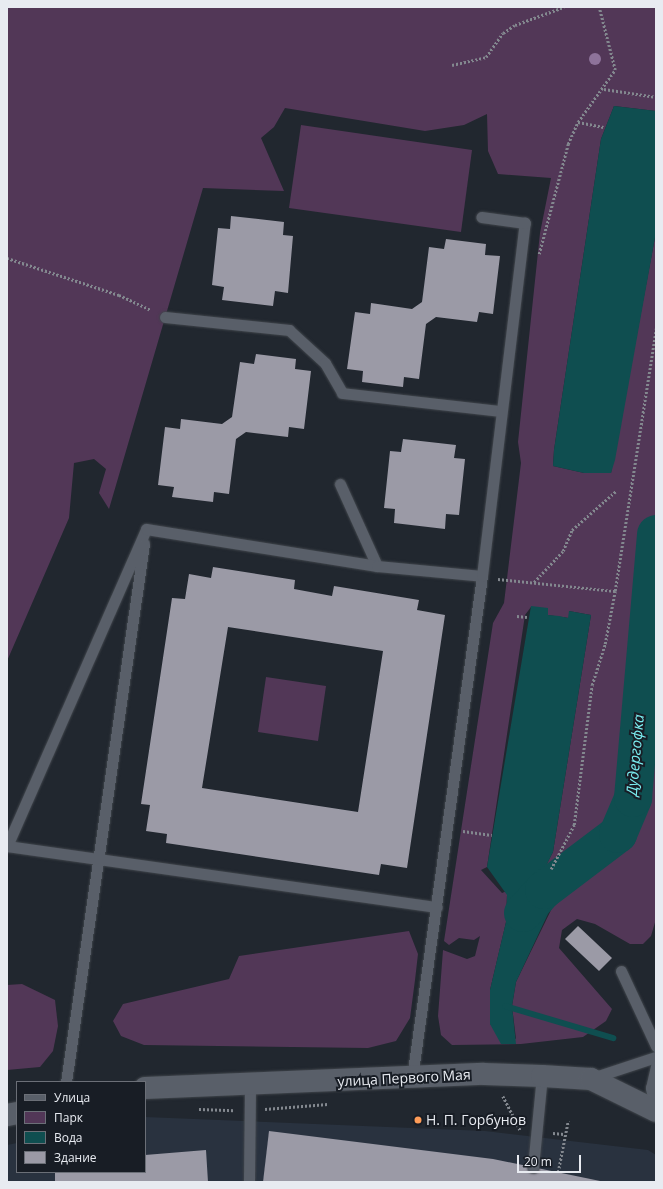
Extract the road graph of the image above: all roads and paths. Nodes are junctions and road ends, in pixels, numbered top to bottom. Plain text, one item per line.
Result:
1 (564, 7) edge
2 (599, 7) edge
3 (452, 65) dead end
4 (604, 89) junction
5 (656, 97) edge
6 (578, 122) junction
7 (604, 127) dead end
8 (481, 217) dead end
9 (7, 258) edge
10 (520, 263) junction
11 (165, 317) joint
12 (656, 328) edge
13 (500, 411) junction
14 (340, 484) dead end
15 (616, 491) dead end
16 (146, 529) junction
17 (377, 566) junction
18 (482, 576) junction
19 (534, 583) junction
20 (615, 591) junction
21 (517, 616) dead end
22 (527, 617) dead end
23 (481, 833) dead end
24 (492, 835) dead end
25 (7, 846) edge
26 (98, 861) junction
27 (551, 869) dead end
28 (437, 907) junction
29 (621, 971) dead end
30 (656, 1046) edge
31 (656, 1057) edge
32 (656, 1066) edge
33 (542, 1076) junction
34 (412, 1078) junction
35 (590, 1079) junction
36 (66, 1081) edge
37 (250, 1085) junction
38 (146, 1088) edge
39 (496, 1093) dead end
40 (336, 1104) dead end
41 (193, 1109) dead end
42 (656, 1110) edge
43 (249, 1111) junction
44 (568, 1121) dead end
45 (536, 1132) junction
46 (564, 1134) junction
47 (533, 1167) dead end
48 (558, 1172) dead end
49 (249, 1182) edge

1 - 3 path
2 - 4 path
4 - 5 path
4 - 6 path
6 - 7 path
6 - 10 path
8 - 10 lane
9 - 11 path
10 - 13 lane
11 - 13 lane
12 - 20 path
13 - 18 lane
14 - 17 lane
15 - 19 path
16 - 17 lane
16 - 25 lane
16 - 26 lane
17 - 18 lane
18 - 19 path
18 - 28 lane
19 - 20 path
20 - 27 path
21 - 22 path
23 - 24 path
25 - 26 lane
26 - 28 lane
26 - 36 lane
28 - 34 lane
29 - 30 lane
31 - 35 lane
32 - 42 lane
33 - 34 main road, улица Первого Мая
33 - 35 main road, улица Первого Мая
33 - 45 lane
34 - 37 main road, улица Первого Мая
35 - 42 main road, улица Первого Мая
37 - 38 main road, улица Первого Мая
37 - 43 lane
39 - 45 path
40 - 43 path
41 - 43 path
43 - 49 lane
44 - 46 path
45 - 46 path
45 - 47 lane
46 - 48 path

